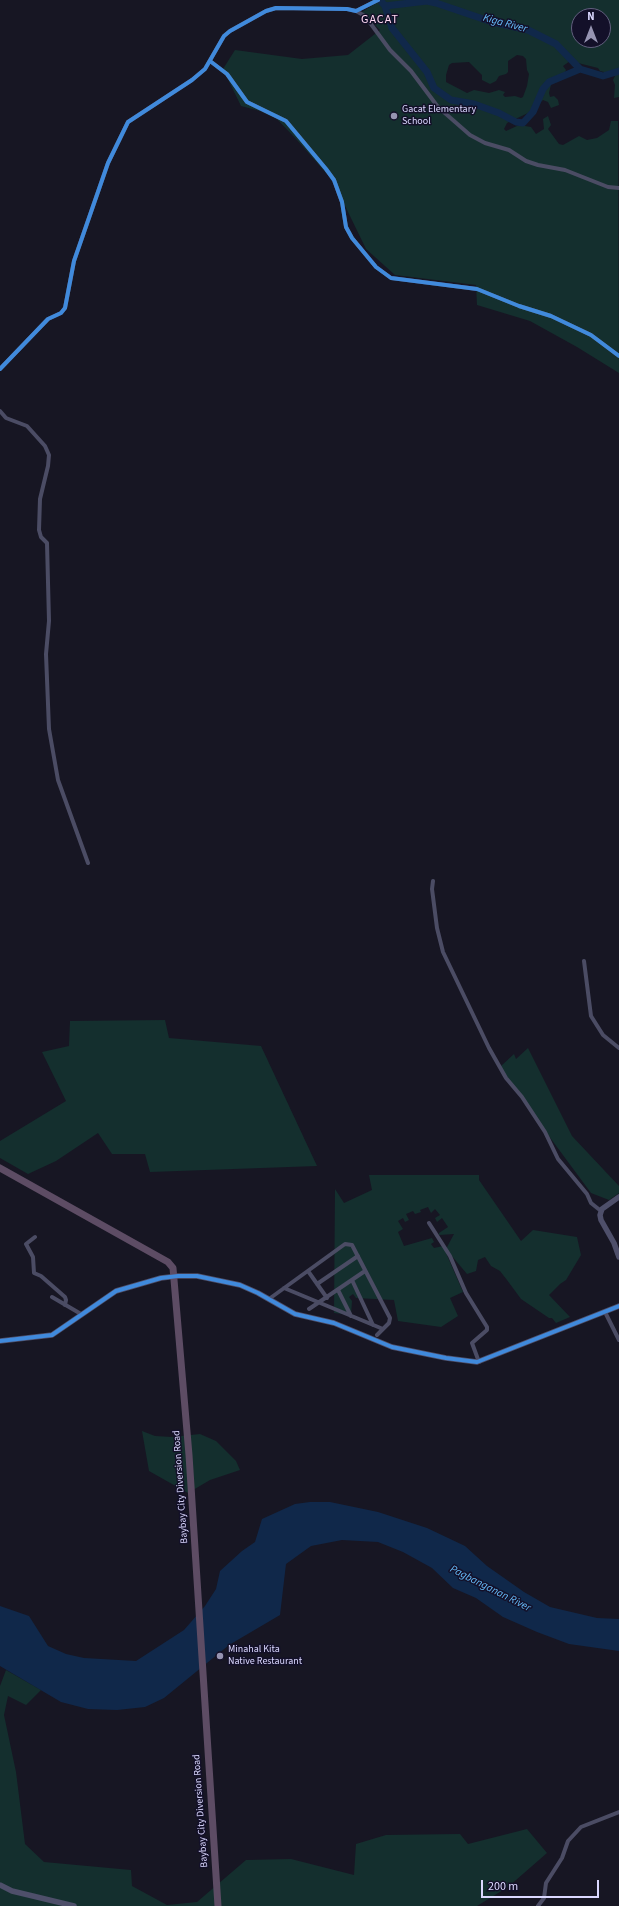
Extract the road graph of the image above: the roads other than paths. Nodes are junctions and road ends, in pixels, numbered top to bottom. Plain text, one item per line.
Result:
1 (378, 0) edge
2 (356, 11) junction
3 (210, 61) junction
4 (619, 188) edge
5 (619, 356) edge
6 (0, 369) edge
7 (0, 411) edge
8 (88, 863) dead end
9 (433, 881) dead end
10 (584, 961) dead end
11 (619, 1048) edge
12 (0, 1168) edge
13 (619, 1197) edge
14 (601, 1211) junction
15 (429, 1223) dead end
16 (35, 1237) dead end
17 (358, 1256) junction
18 (619, 1257) edge
19 (308, 1271) junction
20 (365, 1271) junction
21 (173, 1276) junction
22 (352, 1280) junction
23 (317, 1284) junction
24 (284, 1288) junction
25 (338, 1290) junction
26 (52, 1297) dead end
27 (326, 1298) junction
28 (269, 1299) junction
29 (319, 1303) junction
30 (65, 1305) junction
31 (619, 1306) edge
32 (310, 1309) dead end
33 (605, 1312) junction
34 (81, 1314) junction
35 (351, 1316) junction
36 (373, 1325) junction
37 (383, 1329) junction
38 (377, 1335) dead end
39 (619, 1340) edge
40 (0, 1341) edge
41 (479, 1362) junction
42 (619, 1812) edge
43 (0, 1886) edge
44 (74, 1906) edge
45 (218, 1906) edge
46 (538, 1906) edge

1 - 2 street
2 - 3 street
2 - 4 street
3 - 5 street
3 - 6 street
7 - 8 street
9 - 14 street
10 - 11 street
12 - 21 highway, Baybay City Diversion Road
13 - 14 street
14 - 18 street
15 - 41 street
16 - 30 street
17 - 19 street
17 - 20 street
17 - 23 street
19 - 23 street
19 - 24 street
20 - 22 street
20 - 37 street
21 - 28 street
21 - 34 street
21 - 45 highway, Baybay City Diversion Road
22 - 25 street
22 - 36 street
23 - 27 street
24 - 28 street
24 - 29 street
25 - 27 street
25 - 35 street
26 - 30 street
27 - 29 street
28 - 41 street
29 - 32 street
29 - 35 street
30 - 34 street
31 - 33 street
33 - 39 street
33 - 41 street
34 - 40 street
35 - 36 street
36 - 37 street
37 - 38 street
42 - 46 street
43 - 44 street

